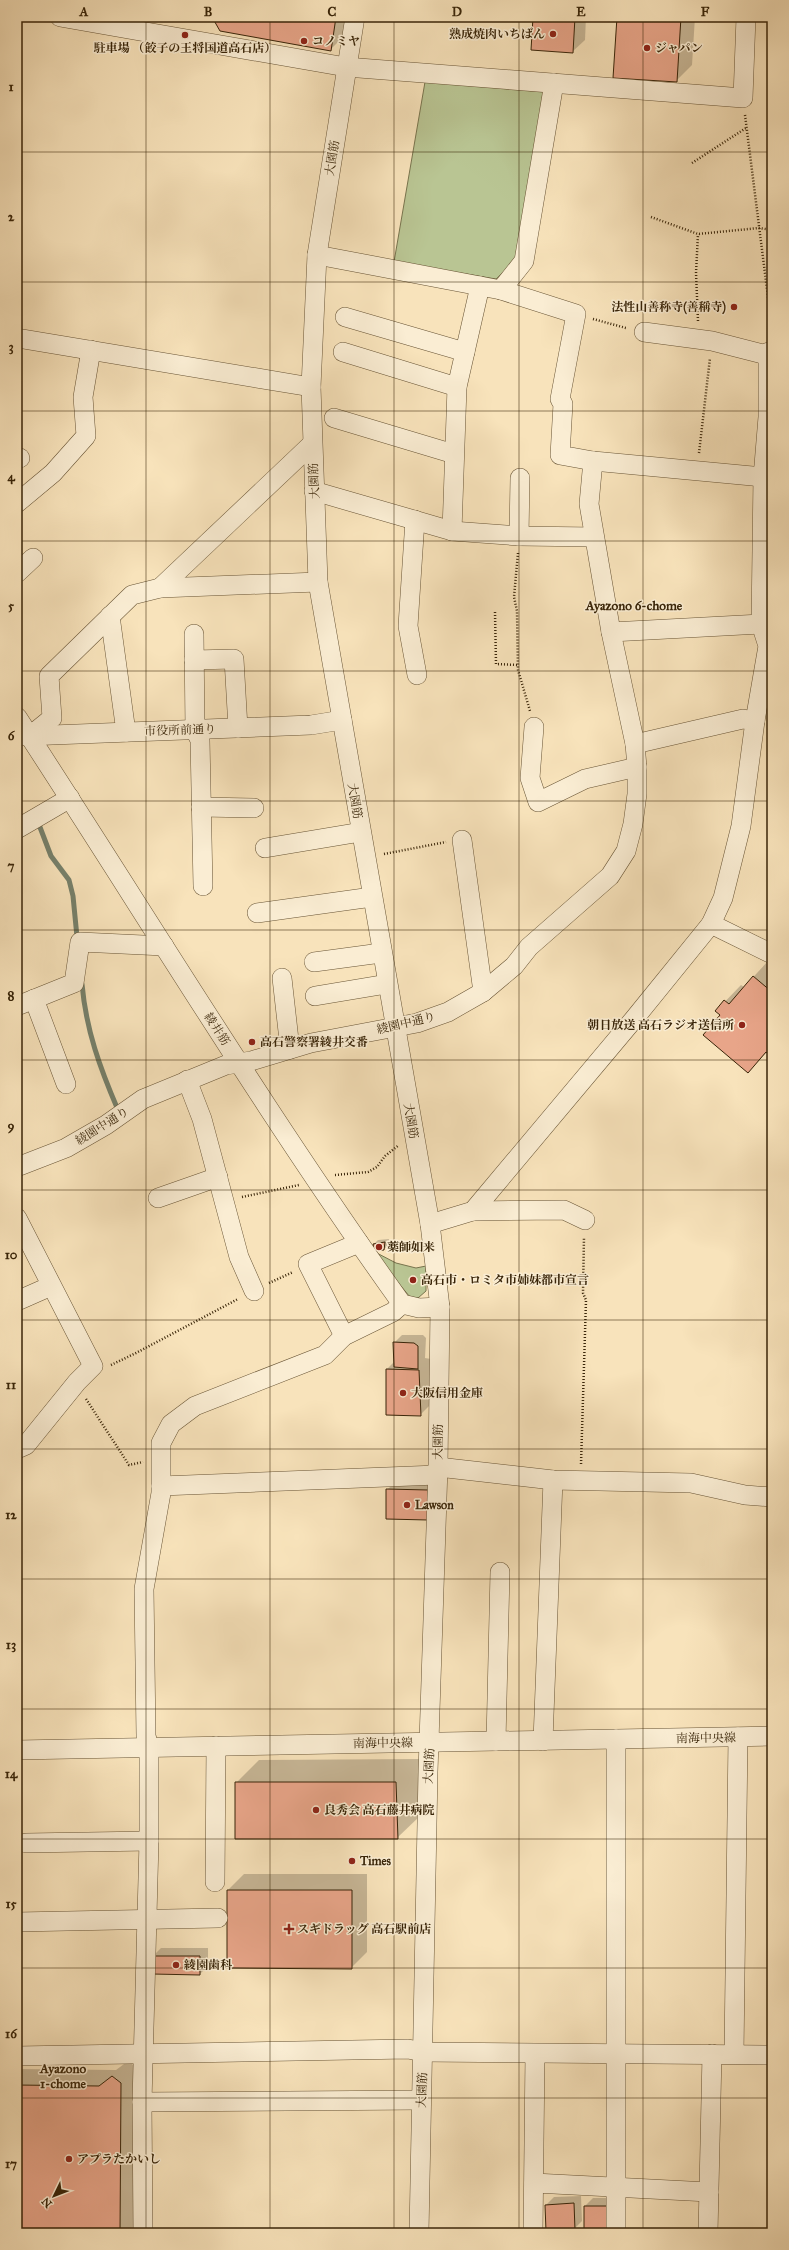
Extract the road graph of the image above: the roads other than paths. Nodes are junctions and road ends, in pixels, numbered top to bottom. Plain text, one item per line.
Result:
1 (60, 17) edge
2 (355, 17) edge
3 (746, 17) edge
4 (346, 67) junction
5 (554, 83) junction
6 (317, 255) junction
7 (480, 286) junction
8 (501, 290) junction
9 (345, 317) dead end
10 (644, 332) road end
11 (17, 338) edge
12 (91, 350) junction
13 (772, 351) edge
14 (343, 352) dead end
15 (465, 352) junction
16 (772, 355) edge
17 (311, 387) junction
18 (457, 387) junction
19 (334, 418) dead end
20 (312, 444) junction
21 (454, 454) junction
22 (593, 461) junction
23 (762, 477) junction
24 (520, 478) dead end
25 (314, 491) junction
26 (17, 503) edge
27 (415, 520) junction
28 (452, 531) junction
29 (519, 536) junction
30 (594, 537) junction
31 (33, 558) dead end
32 (17, 573) edge
33 (318, 582) junction
34 (160, 588) junction
35 (772, 609) edge
36 (110, 616) junction
37 (761, 624) junction
38 (611, 632) junction
39 (194, 634) dead end
40 (770, 646) edge
41 (194, 660) junction
42 (417, 675) dead end
43 (762, 714) edge
44 (17, 717) edge
45 (342, 720) junction
46 (534, 727) road end
47 (238, 728) junction
48 (195, 730) junction
49 (126, 732) junction
50 (23, 736) edge
51 (635, 744) junction
52 (637, 766) junction
53 (70, 798) junction
54 (201, 807) junction
55 (254, 808) dead end
56 (17, 828) edge
57 (361, 832) junction
58 (462, 840) road end
59 (264, 848) dead end
60 (203, 886) dead end
61 (372, 897) junction
62 (257, 913) dead end
63 (711, 924) junction
64 (164, 946) junction
65 (381, 953) junction
66 (772, 954) edge
67 (314, 962) dead end
68 (282, 978) dead end
69 (387, 984) junction
70 (483, 992) junction
71 (315, 996) dead end
72 (34, 999) junction
73 (17, 1006) edge
74 (394, 1027) junction
75 (290, 1049) junction
76 (238, 1062) junction
77 (187, 1080) junction
78 (66, 1084) dead end
79 (17, 1167) edge
80 (218, 1177) junction
81 (158, 1198) dead end
82 (473, 1211) junction
83 (17, 1218) edge
84 (585, 1220) road end
85 (430, 1224) junction
86 (359, 1244) junction
87 (51, 1286) junction
88 (254, 1291) road end
89 (17, 1302) edge
90 (402, 1304) junction
91 (440, 1307) junction
92 (344, 1336) junction
93 (17, 1449) edge
94 (438, 1471) junction
95 (553, 1480) junction
96 (161, 1486) junction
97 (772, 1497) edge
98 (500, 1572) dead end
99 (772, 1736) edge
100 (738, 1737) junction
101 (616, 1739) junction
102 (496, 1741) junction
103 (543, 1741) junction
104 (430, 1742) junction
105 (216, 1746) junction
106 (149, 1748) junction
107 (17, 1750) edge
108 (149, 1841) junction
109 (26, 1843) dead end
110 (215, 1882) dead end
111 (218, 1918) dead end
112 (147, 1920) junction
113 (17, 1922) edge
114 (423, 2052) junction
115 (144, 2054) junction
116 (535, 2054) junction
117 (617, 2054) junction
118 (712, 2054) junction
119 (734, 2054) junction
120 (772, 2055) edge
121 (17, 2056) edge
122 (421, 2100) junction
123 (142, 2102) junction
124 (534, 2183) junction
125 (616, 2187) junction
126 (709, 2192) junction
127 (143, 2233) edge
128 (420, 2233) edge
129 (533, 2233) edge
130 (616, 2233) edge
131 (708, 2233) edge

1 - 4 street
2 - 4 street, 大園筋
3 - 5 street
4 - 5 street
4 - 6 street, 大園筋
5 - 8 street
6 - 7 street
6 - 17 street, 大園筋
7 - 8 street
7 - 15 street
8 - 22 street
9 - 15 street
10 - 13 street
11 - 12 street
12 - 17 street
12 - 26 street
14 - 18 street
15 - 18 street
16 - 23 street
17 - 20 street, 大園筋
18 - 21 street
19 - 21 street
20 - 25 street, 大園筋
20 - 34 street
21 - 28 street
22 - 23 street
22 - 30 street, 綾園中通り
23 - 37 street
24 - 29 street
25 - 27 street
25 - 33 street, 大園筋
27 - 28 street
27 - 42 street
28 - 29 street
29 - 30 street
30 - 38 street, 綾園中通り
31 - 32 street
33 - 34 street
33 - 45 street, 大園筋
34 - 36 street
35 - 37 street
36 - 49 street
36 - 50 street
37 - 38 street
37 - 40 street
38 - 51 street, 綾園中通り
39 - 41 street
40 - 43 street
41 - 47 street
41 - 48 street
43 - 51 street
43 - 63 street
44 - 50 street, 綾井筋
45 - 47 street, 市役所前通り
45 - 57 street, 大園筋
46 - 52 street
47 - 48 street, 市役所前通り
48 - 49 street, 市役所前通り
48 - 54 street
49 - 50 street, 市役所前通り
50 - 53 street, 綾井筋
51 - 52 street, 綾園中通り
52 - 70 street, 綾園中通り
53 - 56 street
53 - 64 street, 綾井筋
54 - 55 street
54 - 60 street
57 - 59 street
57 - 61 street, 大園筋
58 - 70 street
61 - 62 street
61 - 65 street, 大園筋
63 - 66 street
63 - 82 street
64 - 72 street
64 - 76 street, 綾井筋
65 - 67 street
65 - 69 street, 大園筋
68 - 75 street
69 - 71 street
69 - 74 street, 大園筋
70 - 74 street, 綾園中通り
72 - 73 street
72 - 78 street
74 - 75 street, 綾園中通り
74 - 85 street, 大園筋
75 - 76 street, 綾園中通り
76 - 77 street, 綾園中通り
76 - 86 street, 綾井筋
77 - 79 street, 綾園中通り
77 - 80 street
80 - 81 street
80 - 88 street
82 - 84 street
82 - 85 street
83 - 87 street
85 - 91 street, 大園筋
86 - 90 street, 綾井筋
86 - 92 street
87 - 89 street
87 - 93 street
90 - 91 street
90 - 92 street
91 - 94 street, 大園筋
92 - 96 street
94 - 95 street
94 - 96 street
94 - 104 street, 大園筋
95 - 97 street
95 - 103 street
96 - 106 street
98 - 102 street
99 - 100 street, 南海中央線
100 - 101 street, 南海中央線
100 - 119 street
101 - 103 street, 南海中央線
101 - 117 street
102 - 103 street, 南海中央線
102 - 104 street, 南海中央線
104 - 105 street, 南海中央線
104 - 114 street, 大園筋
105 - 106 street, 南海中央線
105 - 110 street
106 - 107 street, 南海中央線
106 - 108 street
108 - 109 street
108 - 112 street
111 - 112 street
112 - 113 street
112 - 115 street
114 - 115 street
114 - 116 street
114 - 122 street, 大園筋
115 - 121 street
115 - 123 street
116 - 117 street
116 - 124 street
117 - 118 street
117 - 125 street
118 - 119 street
118 - 126 street
119 - 120 street
122 - 123 street
122 - 128 street, 大園筋
123 - 127 street
124 - 125 street
124 - 129 street
125 - 126 street
125 - 130 street
126 - 131 street

